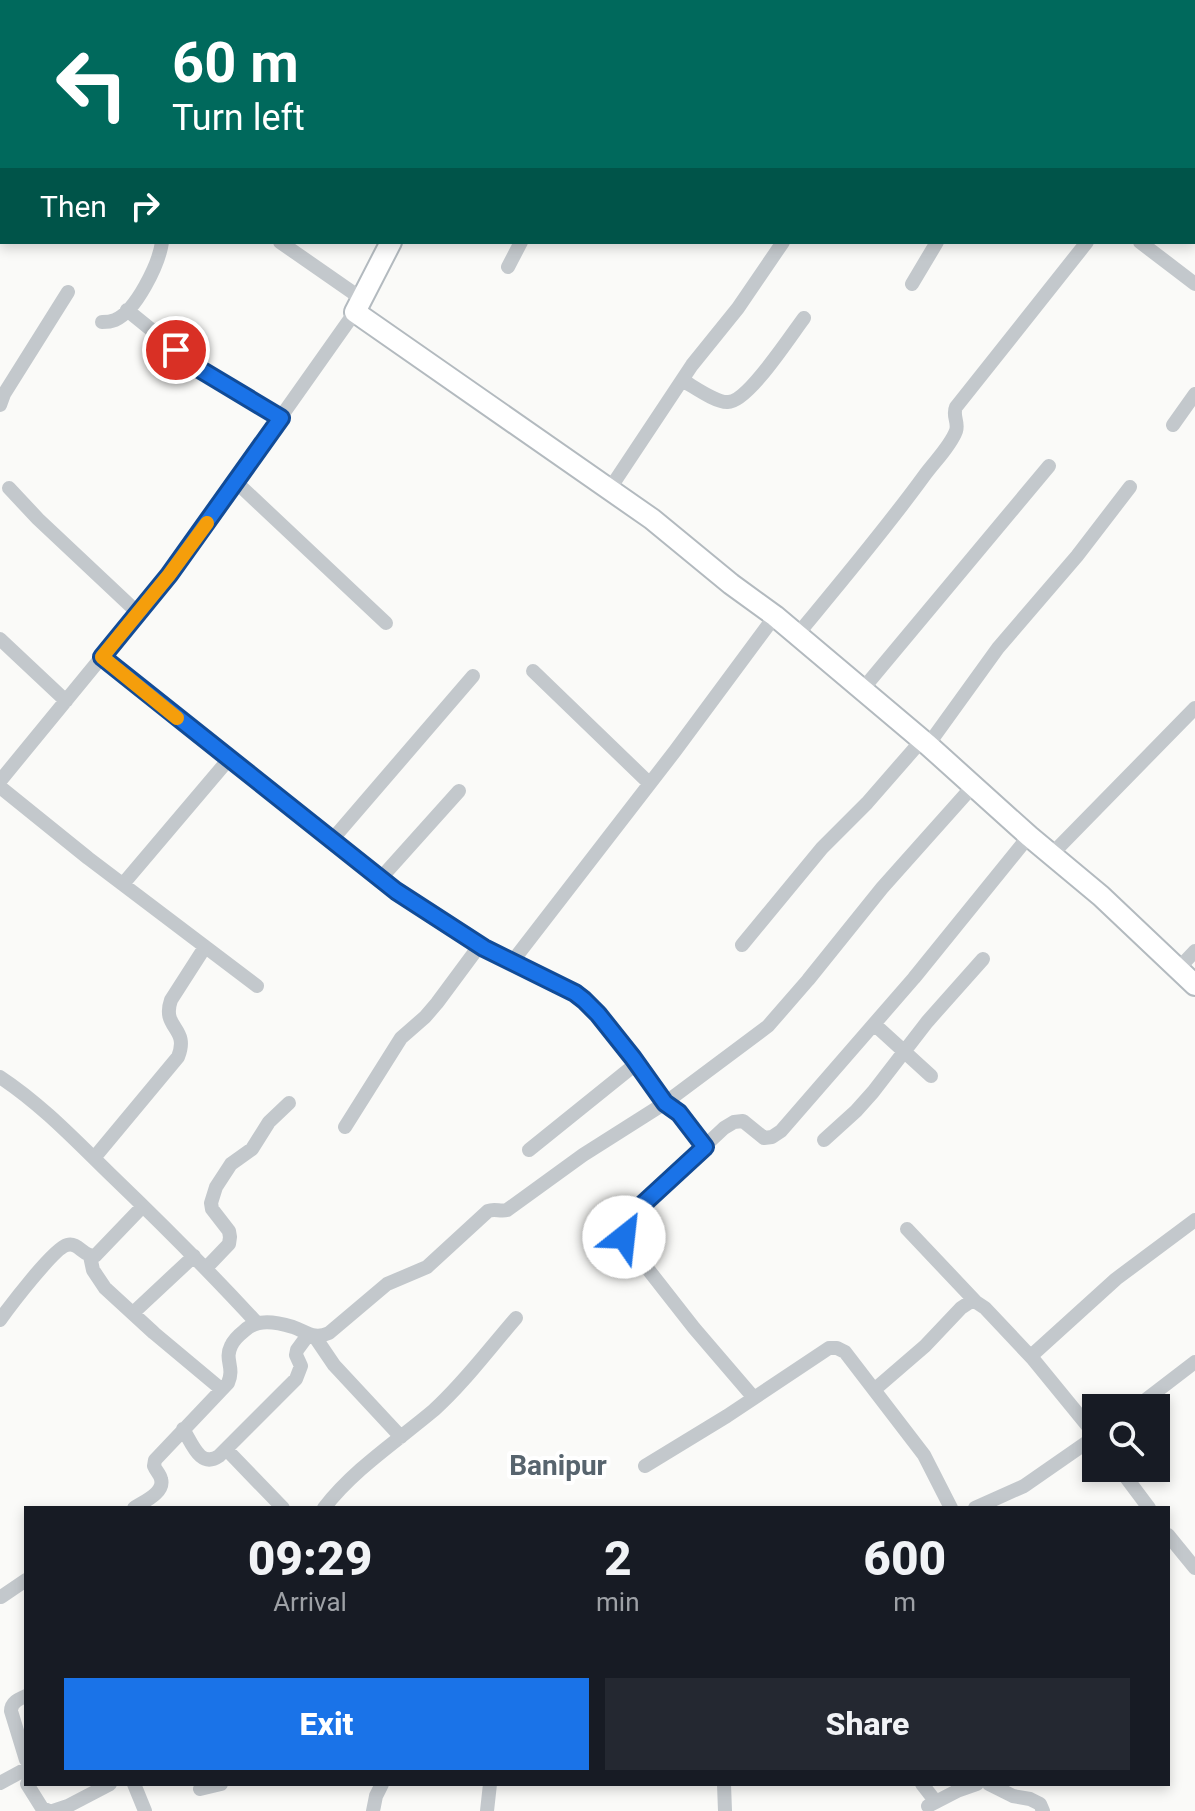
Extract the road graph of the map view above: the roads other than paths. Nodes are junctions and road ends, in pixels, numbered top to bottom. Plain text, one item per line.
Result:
1 (162, 244) edge
2 (282, 244) edge
3 (390, 244) edge
4 (520, 244) edge
5 (782, 244) edge
6 (936, 244) edge
7 (1085, 244) edge
8 (1143, 244) edge
9 (508, 267) dead end
10 (912, 284) dead end
11 (1195, 284) edge
12 (68, 292) dead end
13 (358, 306) junction
14 (127, 310) junction
15 (804, 318) dead end
16 (102, 322) dead end
17 (682, 380) junction
18 (1195, 394) edge
19 (1, 397) edge
20 (281, 418) junction
21 (1173, 425) dead end
22 (1049, 466) dead end
23 (236, 482) junction
24 (1130, 487) dead end
25 (9, 488) dead end
26 (609, 490) junction
27 (138, 613) junction
28 (775, 616) junction
29 (386, 623) dead end
30 (797, 635) junction
31 (0, 639) edge
32 (102, 657) junction
33 (533, 671) dead end
34 (473, 676) dead end
35 (862, 690) junction
36 (66, 701) junction
37 (1195, 708) edge
38 (925, 742) junction
39 (229, 759) junction
40 (0, 781) edge
41 (649, 783) junction
42 (973, 786) junction
43 (0, 787) edge
44 (459, 791) dead end
45 (1029, 836) junction
46 (331, 841) junction
47 (1051, 855) junction
48 (380, 879) junction
49 (123, 884) junction
50 (480, 945) junction
51 (742, 945) dead end
52 (205, 947) junction
53 (1195, 951) edge
54 (983, 959) dead end
55 (512, 962) junction
56 (1177, 970) junction
57 (1195, 985) edge
58 (257, 986) dead end
59 (874, 1024) junction
60 (905, 1052) junction
61 (637, 1063) junction
62 (931, 1076) dead end
63 (0, 1077) edge
64 (289, 1103) dead end
65 (665, 1103) junction
66 (345, 1127) dead end
67 (824, 1140) dead end
68 (705, 1147) junction
69 (529, 1150) dead end
70 (94, 1158) junction
71 (143, 1206) junction
72 (1195, 1220) edge
73 (907, 1229) dead end
74 (90, 1256) junction
75 (194, 1256) junction
76 (206, 1268) junction
77 (976, 1302) junction
78 (133, 1313) junction
79 (516, 1318) dead end
80 (0, 1320) edge
81 (256, 1322) junction
82 (311, 1336) junction
83 (1031, 1356) junction
84 (1195, 1362) edge
85 (221, 1389) junction
86 (874, 1390) junction
87 (1153, 1394) edge
88 (754, 1398) junction
89 (1082, 1419) edge
90 (183, 1429) junction
91 (401, 1437) junction
92 (1082, 1446) edge
93 (226, 1449) junction
94 (645, 1466) dead end
95 (1130, 1482) edge
96 (137, 1506) edge
97 (281, 1506) edge
98 (326, 1506) edge
99 (950, 1506) edge
100 (979, 1506) edge
101 (1148, 1506) edge
102 (1170, 1537) edge
103 (1195, 1568) edge
104 (24, 1581) edge
105 (1, 1597) edge
106 (24, 1697) edge
107 (24, 1769) edge
108 (24, 1773) edge
109 (0, 1783) edge
110 (31, 1786) edge
111 (106, 1786) edge
112 (135, 1786) edge
113 (213, 1786) edge
114 (381, 1786) edge
115 (490, 1786) edge
116 (724, 1786) edge
117 (923, 1786) edge
118 (971, 1786) edge
119 (993, 1786) edge
120 (200, 1789) dead end
121 (51, 1811) edge
122 (145, 1811) edge
123 (373, 1811) edge
124 (487, 1811) edge
125 (725, 1811) edge
126 (1043, 1811) edge

1 - 14 street
2 - 13 street
3 - 13 street
4 - 9 street
5 - 17 street
6 - 10 street
7 - 30 street
8 - 11 street
12 - 19 street
13 - 20 street
13 - 26 street
14 - 16 street
14 - 20 street
15 - 17 street
17 - 26 street
18 - 21 street
20 - 23 street
22 - 35 street
23 - 27 street
23 - 29 street
24 - 38 street
25 - 27 street
26 - 28 street
27 - 32 street
28 - 30 street
28 - 41 street
30 - 35 street
31 - 36 street
32 - 36 street
32 - 39 street
33 - 41 street
34 - 46 street
35 - 38 street
36 - 40 street
37 - 47 street
38 - 42 street
38 - 51 street
39 - 46 street
39 - 49 street
41 - 55 street
42 - 45 street
42 - 65 street
43 - 49 street
44 - 48 street
45 - 47 street
45 - 59 street
46 - 48 street
47 - 56 street
48 - 50 street
49 - 52 street
50 - 55 street
50 - 66 street
52 - 58 street
52 - 70 street
53 - 56 street
54 - 60 street
55 - 61 street
56 - 57 street
59 - 60 street
59 - 68 street
60 - 62 street
60 - 67 street
61 - 65 street
61 - 69 street
63 - 70 street
64 - 76 street
65 - 68 street
65 - 82 street
68 - 88 street
70 - 71 street
71 - 74 street
71 - 75 street
72 - 83 street
73 - 77 street
74 - 78 street
74 - 80 street
75 - 76 street
75 - 78 street
76 - 81 street
77 - 83 street
77 - 86 street
78 - 85 street
79 - 91 street
81 - 82 street
81 - 85 street
82 - 91 street
82 - 93 street
83 - 89 street
84 - 87 street
85 - 90 street
86 - 88 street
86 - 99 street
88 - 94 street
90 - 93 street
90 - 96 street
91 - 98 street
92 - 100 street
93 - 97 street
95 - 101 street
102 - 103 street
104 - 105 street
106 - 107 street
108 - 109 street
110 - 121 street
111 - 121 street
112 - 122 street
113 - 120 street
114 - 123 street
115 - 124 street
116 - 125 street
117 - 118 street
119 - 126 street

